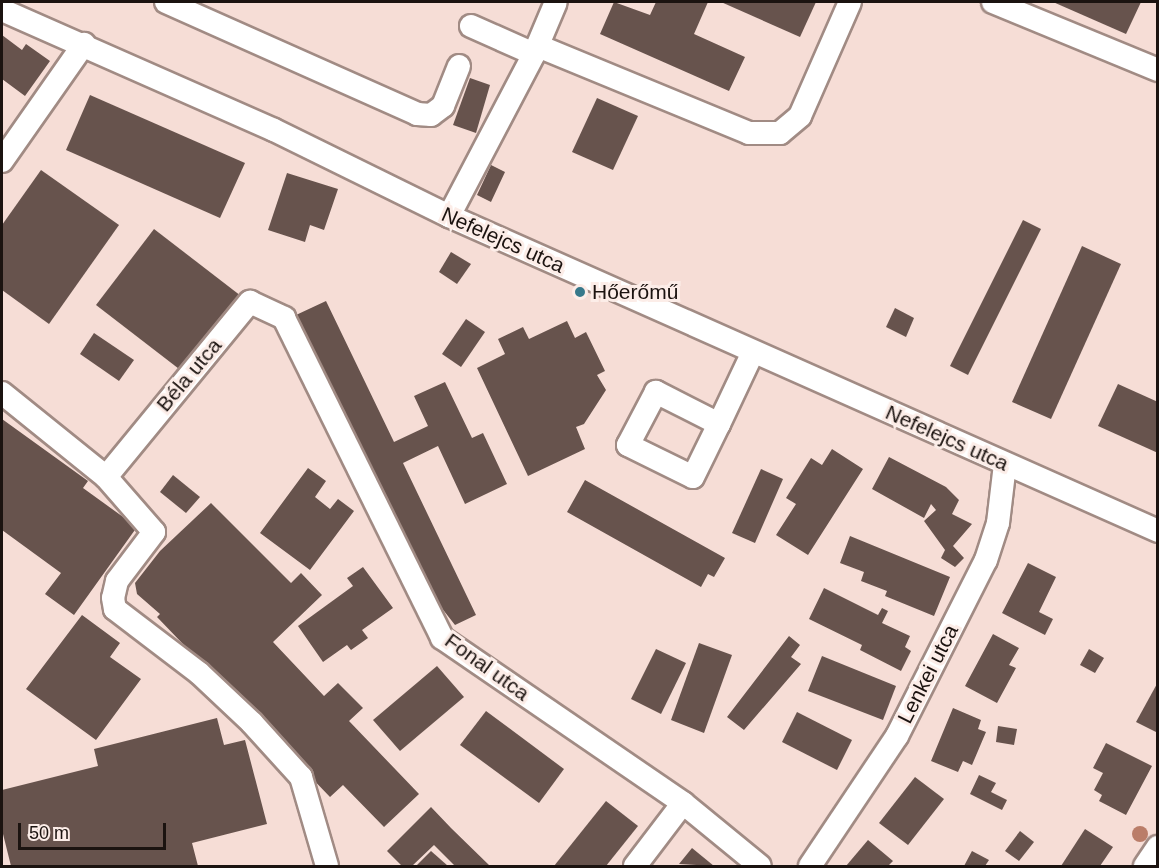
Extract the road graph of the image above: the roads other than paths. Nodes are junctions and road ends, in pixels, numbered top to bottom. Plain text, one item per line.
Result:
1 (166, 2) edge
2 (556, 2) edge
3 (850, 2) edge
4 (993, 2) edge
5 (2, 10) edge
6 (471, 26) dead end
7 (84, 44) junction
8 (536, 50) junction
9 (459, 66) dead end
10 (1158, 70) edge
11 (2, 161) edge
12 (449, 216) junction
13 (284, 318) joint
14 (753, 352) junction
15 (2, 393) edge
16 (719, 424) dead end
17 (1005, 464) junction
18 (106, 477) junction
19 (1158, 531) edge
20 (683, 803) junction
21 (1158, 848) edge
22 (327, 867) edge
23 (635, 867) edge
24 (760, 867) edge
25 (810, 867) edge
26 (1145, 867) edge

1 - 9 street
2 - 8 street
3 - 8 street
4 - 10 street
5 - 7 street, Nefelejcs utca
6 - 8 street
7 - 11 street
7 - 12 street, Nefelejcs utca
8 - 12 street
12 - 14 street, Nefelejcs utca
13 - 18 street, Béla utca
13 - 20 street, Fonal utca
14 - 16 street
14 - 17 street, Nefelejcs utca
15 - 18 street
17 - 19 street, Nefelejcs utca
17 - 25 street, Lenkei utca
18 - 22 street
20 - 23 street
20 - 24 street, Fonal utca
21 - 26 street

